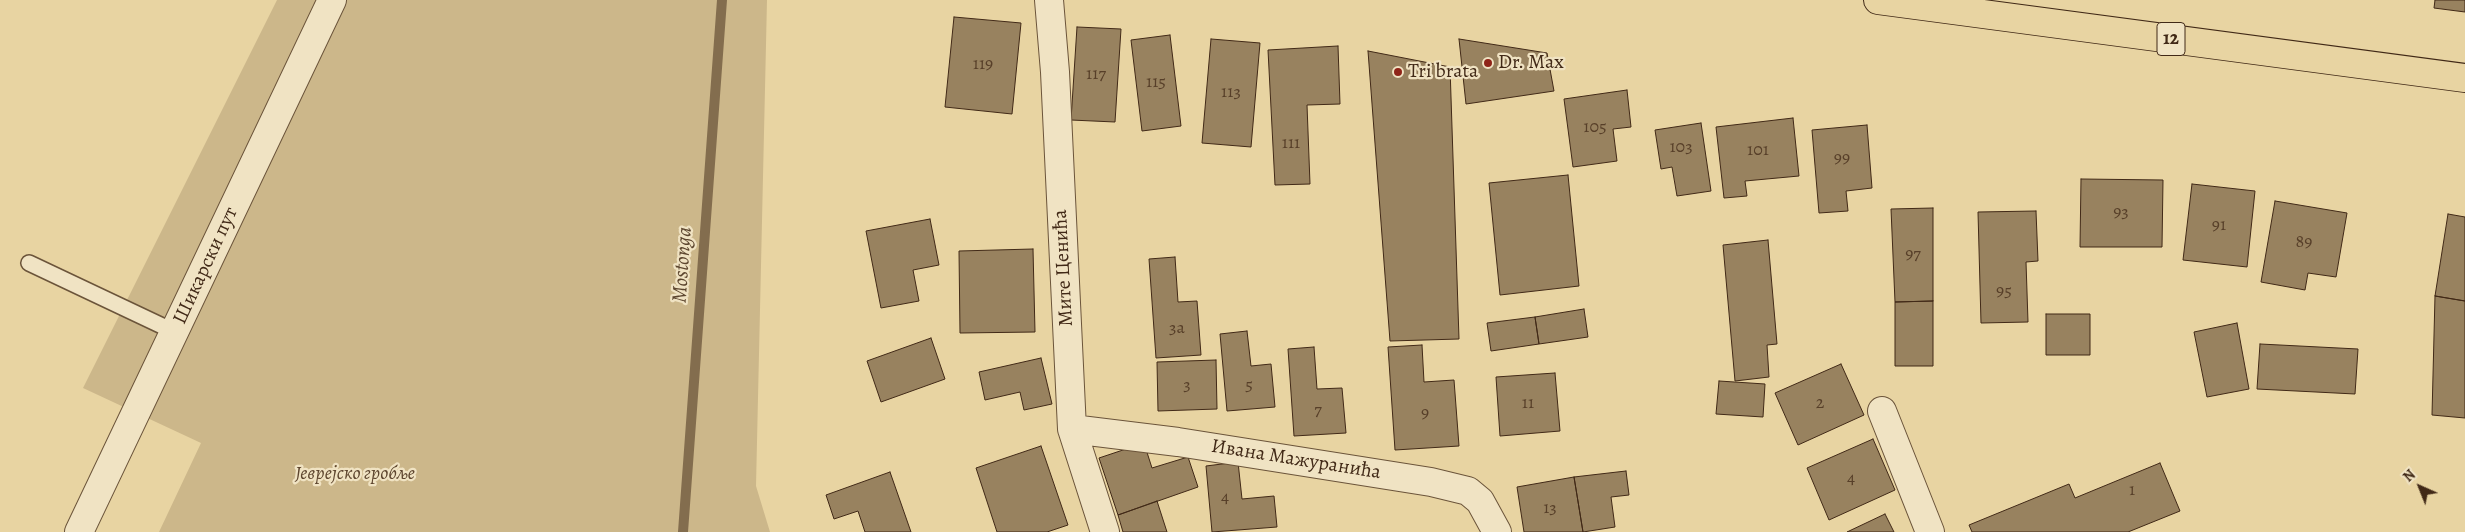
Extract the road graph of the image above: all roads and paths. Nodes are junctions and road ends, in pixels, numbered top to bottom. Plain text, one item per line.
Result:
1 (332, 0) edge
2 (1049, 0) edge
3 (1878, 0) edge
4 (2465, 78) edge
5 (29, 263) dead end
6 (175, 332) junction
7 (1882, 411) dead end
8 (1072, 429) junction
9 (79, 532) edge
10 (1104, 532) edge
11 (1497, 532) edge
12 (1930, 532) edge

1 - 6 street, Шикарски пут
2 - 8 street, Мите Ценића
3 - 4 main road, 12
5 - 6 lane
6 - 9 street, Шикарски пут
7 - 12 street
8 - 10 street, Мите Ценића
8 - 11 street, Ивана Мажуранића

